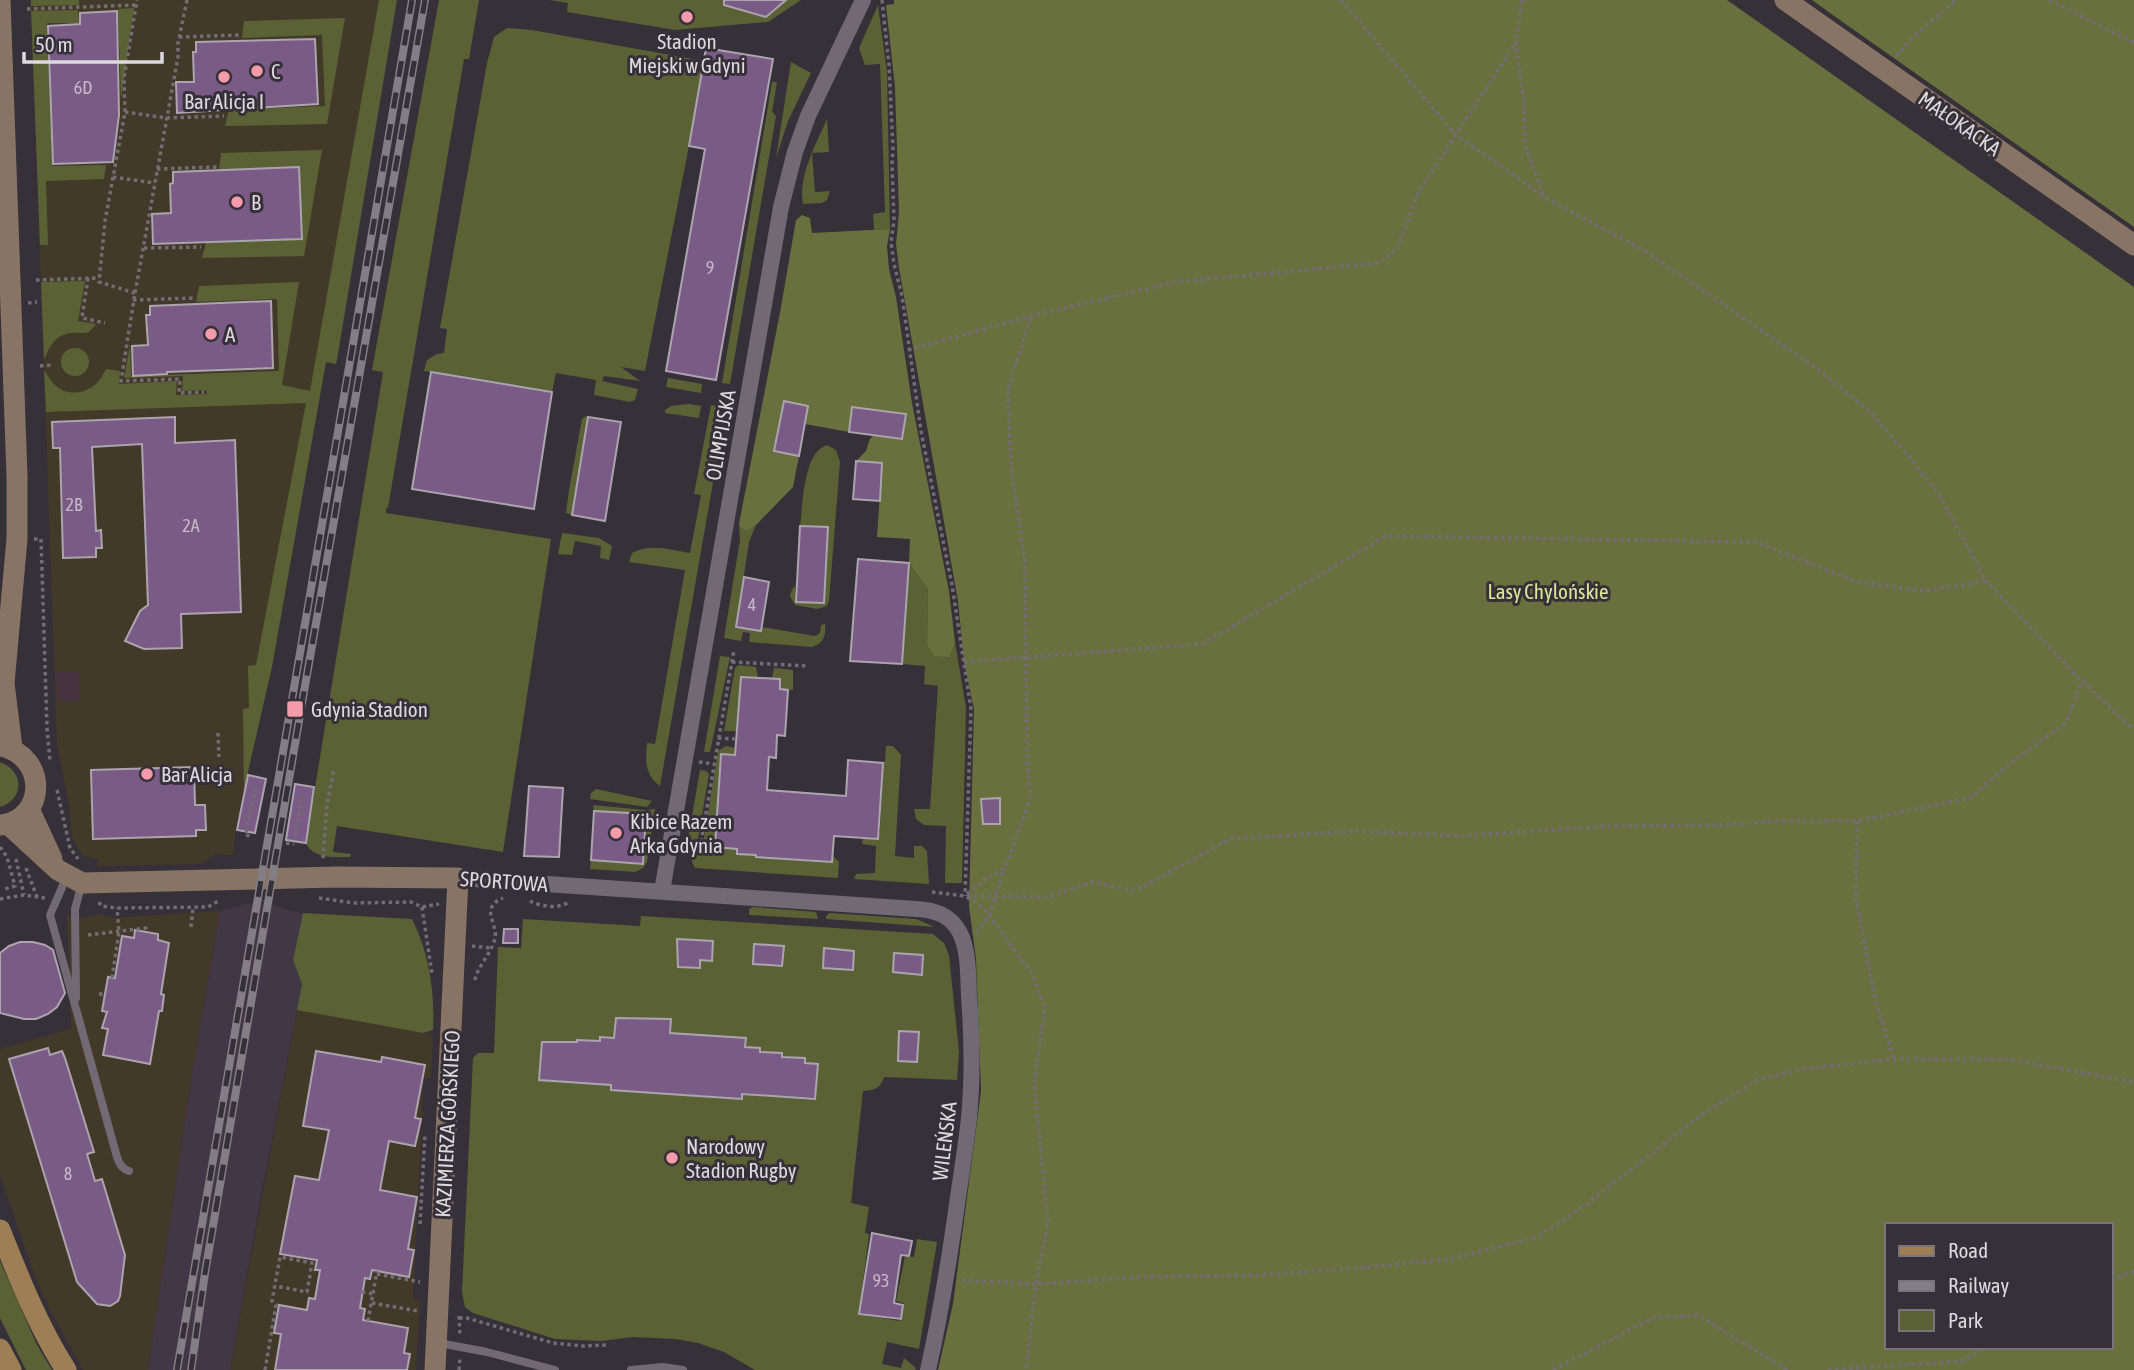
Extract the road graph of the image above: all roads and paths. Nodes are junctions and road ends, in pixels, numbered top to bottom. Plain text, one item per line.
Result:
1 (0, 0) edge
2 (187, 0) edge
3 (863, 0) edge
4 (882, 0) edge
5 (1341, 0) edge
6 (1522, 0) edge
7 (1785, 0) edge
8 (1956, 0) edge
9 (2049, 0) edge
10 (136, 3) edge
11 (27, 9) dead end
12 (240, 35) dead end
13 (179, 37) junction
14 (1516, 43) junction
15 (2134, 43) edge
16 (1884, 70) junction
17 (125, 111) junction
18 (224, 116) dead end
19 (166, 118) junction
20 (1456, 135) junction
21 (217, 167) dead end
22 (157, 169) junction
23 (113, 177) junction
24 (155, 183) junction
25 (1545, 197) junction
26 (2134, 246) edge
27 (201, 247) dead end
28 (144, 248) junction
29 (88, 278) junction
30 (99, 278) junction
31 (36, 280) dead end
32 (135, 293) junction
33 (194, 298) dead end
34 (134, 300) junction
35 (1031, 316) junction
36 (105, 323) dead end
37 (908, 350) junction
38 (52, 365) dead end
39 (40, 366) dead end
40 (204, 392) dead end
41 (41, 539) dead end
42 (1986, 581) junction
43 (734, 650) dead end
44 (1027, 657) junction
45 (732, 662) junction
46 (964, 662) junction
47 (808, 666) dead end
48 (2082, 681) junction
49 (2, 690) edge
50 (2134, 730) edge
51 (218, 733) dead end
52 (718, 738) junction
53 (736, 739) dead end
54 (6, 747) edge
55 (219, 757) dead end
56 (697, 761) dead end
57 (714, 764) junction
58 (334, 769) dead end
59 (53, 773) dead end
60 (56, 786) dead end
61 (256, 787) dead end
62 (303, 794) dead end
63 (29, 809) junction
64 (1857, 821) junction
65 (4, 824) edge
66 (248, 835) dead end
67 (295, 835) dead end
68 (286, 843) dead end
69 (294, 844) dead end
70 (0, 847) edge
71 (670, 852) junction
72 (324, 867) dead end
73 (1005, 868) junction
74 (78, 877) junction
75 (458, 878) junction
76 (5, 889) dead end
77 (662, 891) junction
78 (230, 893) dead end
79 (24, 895) junction
80 (965, 895) junction
81 (995, 896) junction
82 (315, 898) dead end
83 (0, 899) edge
84 (444, 904) dead end
85 (494, 904) dead end
86 (422, 907) junction
87 (117, 908) junction
88 (194, 908) junction
89 (989, 916) junction
90 (950, 920) joint
91 (191, 927) dead end
92 (119, 932) junction
93 (146, 932) dead end
94 (83, 936) dead end
95 (427, 940) dead end
96 (468, 946) dead end
97 (964, 946) junction
98 (491, 948) junction
99 (112, 978) dead end
100 (473, 987) dead end
101 (99, 993) dead end
102 (105, 994) dead end
103 (76, 1012) junction
104 (1895, 1059) junction
105 (2134, 1082) edge
106 (129, 1171) dead end
107 (0, 1230) edge
108 (2134, 1271) edge
109 (947, 1279) junction
110 (2113, 1279) edge
111 (422, 1282) dead end
112 (1036, 1284) junction
113 (275, 1286) junction
114 (362, 1292) dead end
115 (373, 1294) junction
116 (372, 1303) junction
117 (426, 1312) dead end
118 (459, 1318) dead end
119 (368, 1321) dead end
120 (436, 1342) junction
121 (606, 1345) dead end
122 (0, 1349) edge
123 (1982, 1349) edge
124 (11, 1370) edge
125 (66, 1370) edge
126 (265, 1370) edge
127 (435, 1370) edge
128 (555, 1370) edge
129 (631, 1370) edge
130 (683, 1370) edge
131 (928, 1370) edge
132 (1026, 1370) edge
133 (1553, 1370) edge
134 (1787, 1370) edge
135 (1828, 1370) edge

1 - 49 street
2 - 13 path
3 - 71 street, OLIMPIJSKA
4 - 37 path
5 - 20 path
6 - 14 path
7 - 16 street, MAŁOKACKA
8 - 16 path
9 - 15 path
10 - 11 path
10 - 17 path
12 - 13 path
13 - 19 path
14 - 20 path
14 - 25 path
16 - 26 street, MAŁOKACKA
17 - 19 path
17 - 23 path
18 - 19 path
19 - 22 path
20 - 25 path
20 - 35 path
21 - 22 path
22 - 24 path
23 - 24 path
23 - 30 path
24 - 28 path
25 - 42 path
27 - 28 path
28 - 32 path
29 - 30 path
29 - 31 path
29 - 36 path
30 - 32 path
32 - 34 path
33 - 34 path
34 - 40 path
35 - 37 path
35 - 44 path
37 - 46 path
38 - 39 path
41 - 59 path
42 - 44 path
42 - 48 path
43 - 45 path
44 - 46 path
44 - 73 path
45 - 47 path
45 - 52 path
46 - 80 path
48 - 50 path
48 - 64 path
49 - 54 street
51 - 55 path
52 - 53 path
52 - 57 path
54 - 63 street
56 - 57 path
57 - 71 path
58 - 72 path
60 - 74 path
61 - 66 path
62 - 67 path
63 - 65 street
63 - 74 street
64 - 81 path
64 - 104 path
65 - 74 street
68 - 69 path
70 - 76 path
71 - 77 street, OLIMPIJSKA
73 - 80 path
73 - 81 path
74 - 75 street, SPORTOWA
74 - 87 path
74 - 103 lane
74 - 103 lane
75 - 77 street, SPORTOWA
75 - 120 street, KAZIMIERZA GÓRSKIEGO
77 - 90 street, SPORTOWA
78 - 88 path
79 - 79 path
79 - 83 path
80 - 81 path
80 - 89 path
81 - 89 path
82 - 86 path
84 - 86 path
85 - 98 path
86 - 95 path
87 - 88 path
87 - 92 path
88 - 91 path
89 - 97 path
89 - 112 path
90 - 97 street, WILEŃSKA
92 - 93 path
92 - 94 path
92 - 99 path
96 - 98 path
97 - 109 street, WILEŃSKA
98 - 100 path
101 - 102 path
103 - 106 lane
104 - 105 path
104 - 112 path
107 - 125 main road
108 - 110 path
109 - 112 path
109 - 131 street, WILEŃSKA
111 - 115 path
112 - 132 path
113 - 113 path
113 - 126 path
114 - 115 path
115 - 116 path
116 - 117 path
116 - 119 path
118 - 121 path
120 - 127 street, KAZIMIERZA GÓRSKIEGO
120 - 128 lane
122 - 124 main road
123 - 135 path
129 - 130 lane
133 - 134 path

